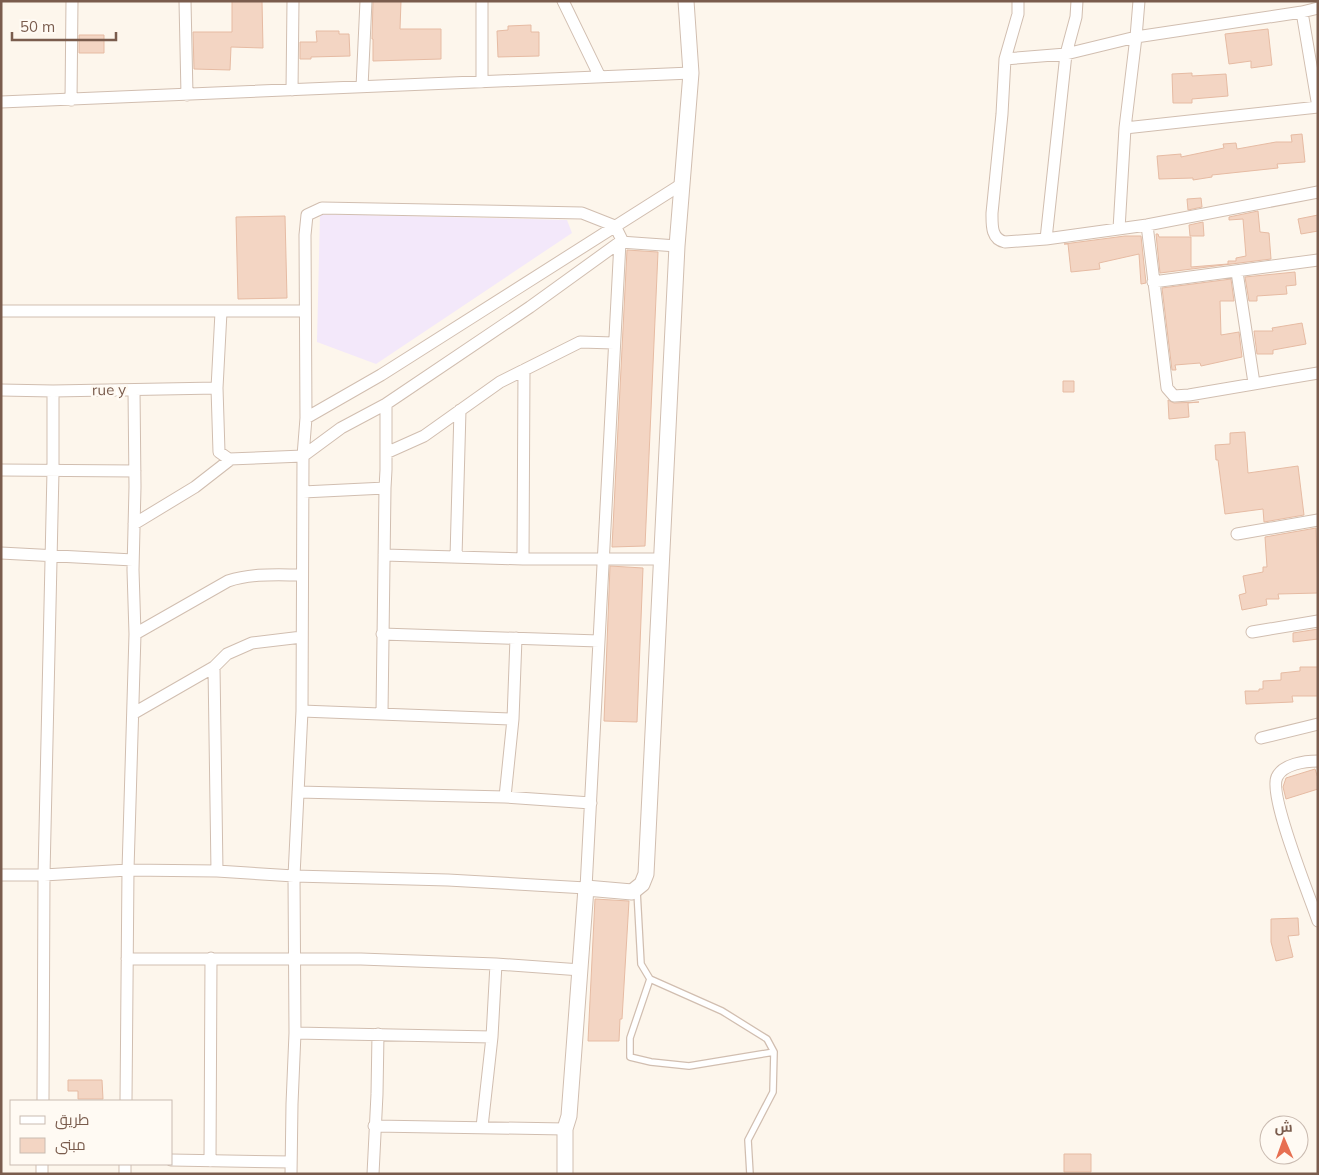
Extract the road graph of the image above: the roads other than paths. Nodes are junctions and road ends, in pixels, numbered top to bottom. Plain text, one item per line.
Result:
1 (72, 1) edge
2 (185, 1) edge
3 (293, 1) edge
4 (366, 1) edge
5 (482, 1) edge
6 (563, 1) edge
7 (686, 1) edge
8 (1018, 1) edge
9 (1077, 1) edge
10 (1139, 1) edge
11 (1318, 8) edge
12 (1302, 12) junction
13 (1136, 37) junction
14 (1066, 54) junction
15 (1005, 59) junction
16 (690, 73) junction
17 (600, 77) junction
18 (482, 82) junction
19 (362, 87) junction
20 (292, 90) junction
21 (187, 95) junction
22 (71, 100) junction
23 (1, 102) edge
24 (1318, 107) edge
25 (1125, 128) junction
26 (682, 184) junction
27 (1318, 192) edge
28 (1147, 225) junction
29 (615, 226) junction
30 (1119, 229) junction
31 (1046, 239) junction
32 (622, 242) junction
33 (677, 246) junction
34 (1318, 260) edge
35 (1237, 272) junction
36 (1154, 282) junction
37 (1, 311) edge
38 (305, 311) junction
39 (222, 312) junction
40 (614, 343) junction
41 (524, 370) junction
42 (1318, 373) edge
43 (1254, 383) junction
44 (217, 388) junction
45 (1, 390) edge
46 (134, 390) junction
47 (53, 391) junction
48 (386, 404) junction
49 (460, 410) junction
50 (306, 418) junction
51 (386, 453) junction
52 (303, 456) junction
53 (231, 459) junction
54 (1, 470) edge
55 (54, 471) junction
56 (135, 471) junction
57 (385, 488) junction
58 (303, 492) junction
59 (1318, 520) edge
60 (134, 524) junction
61 (1237, 534) dead end
62 (1, 553) edge
63 (384, 555) junction
64 (52, 556) junction
65 (456, 557) junction
66 (523, 559) junction
67 (603, 559) junction
68 (662, 559) junction
69 (133, 560) junction
70 (302, 575) junction
71 (1318, 621) edge
72 (1252, 632) dead end
73 (135, 634) junction
74 (382, 634) junction
75 (302, 637) junction
76 (516, 638) junction
77 (599, 641) junction
78 (214, 667) junction
79 (302, 711) junction
80 (134, 713) junction
81 (382, 714) junction
82 (513, 720) junction
83 (1318, 724) edge
84 (1261, 738) dead end
85 (1318, 761) edge
86 (298, 792) junction
87 (505, 797) junction
88 (591, 803) junction
89 (128, 870) junction
90 (216, 871) junction
91 (1, 875) edge
92 (44, 875) junction
93 (294, 876) junction
94 (586, 888) junction
95 (637, 889) junction
96 (1318, 920) edge
97 (211, 958) junction
98 (127, 959) junction
99 (295, 959) junction
100 (496, 964) junction
101 (581, 970) junction
102 (650, 979) junction
103 (295, 1033) junction
104 (378, 1034) junction
105 (492, 1037) junction
106 (774, 1052) junction
107 (42, 1100) edge
108 (126, 1100) edge
109 (374, 1126) junction
110 (482, 1127) junction
111 (565, 1129) junction
112 (172, 1160) edge
113 (210, 1161) junction
114 (291, 1168) edge
115 (373, 1174) edge
116 (565, 1174) edge
117 (750, 1174) edge

1 - 22 street
2 - 21 street
3 - 20 street
4 - 19 street
5 - 18 street
6 - 17 street
7 - 16 street
8 - 15 street
9 - 14 street
10 - 13 street
11 - 12 street
12 - 13 street
12 - 24 street
13 - 14 street
13 - 25 street
14 - 15 street
14 - 31 street
15 - 31 street
16 - 17 street
16 - 26 street
17 - 18 street
18 - 19 street
19 - 20 street
20 - 21 street
21 - 22 street
22 - 23 street
24 - 25 street
25 - 30 street
26 - 29 street
26 - 33 street
27 - 28 street
28 - 30 street
28 - 36 street
29 - 32 street
29 - 38 street
29 - 50 street
30 - 31 street
32 - 33 street
32 - 40 street
32 - 48 street
33 - 68 street
34 - 35 street
35 - 36 street
35 - 43 street
36 - 43 street
37 - 39 street
38 - 39 street
38 - 50 street
39 - 44 street
40 - 41 street
40 - 67 street
41 - 49 street
41 - 66 street
42 - 43 street
44 - 46 street, rue y
44 - 53 street
45 - 47 street, rue y
46 - 47 street, rue y
46 - 56 street
47 - 55 street
48 - 51 street
48 - 52 street
49 - 51 street
49 - 65 street
50 - 52 street
51 - 57 street
52 - 53 street
52 - 58 street
53 - 60 street
54 - 55 street
55 - 56 street
55 - 64 street
56 - 60 street
57 - 58 street
57 - 63 street
58 - 70 street
59 - 61 street
60 - 69 street
62 - 64 street
63 - 65 street
63 - 74 street
64 - 69 street
64 - 92 street
65 - 66 street
66 - 67 street
67 - 68 street
67 - 77 street
68 - 95 street
69 - 73 street
70 - 73 street
70 - 75 street
71 - 72 street
73 - 80 street
74 - 76 street
74 - 81 street
75 - 78 street
75 - 79 street
76 - 77 street
76 - 82 street
77 - 88 street
78 - 80 street
78 - 90 street
79 - 81 street
79 - 86 street
80 - 89 street
81 - 82 street
82 - 87 street
83 - 84 street
85 - 96 street
86 - 87 street
86 - 93 street
87 - 88 street
88 - 94 street
89 - 90 street
89 - 92 street
89 - 98 street
90 - 93 street
91 - 92 street
92 - 107 street
93 - 94 street
93 - 99 street
94 - 95 street
94 - 101 street
95 - 102 lane
97 - 98 street
97 - 99 street
97 - 113 street
98 - 108 street
99 - 100 street
99 - 103 street
100 - 101 street
100 - 105 street
101 - 111 street
102 - 106 lane
102 - 106 lane
103 - 104 street
103 - 114 street
104 - 105 street
104 - 109 street
105 - 110 street
106 - 117 lane
109 - 110 street
109 - 115 street
110 - 111 street
111 - 116 street
112 - 113 street
113 - 114 street

